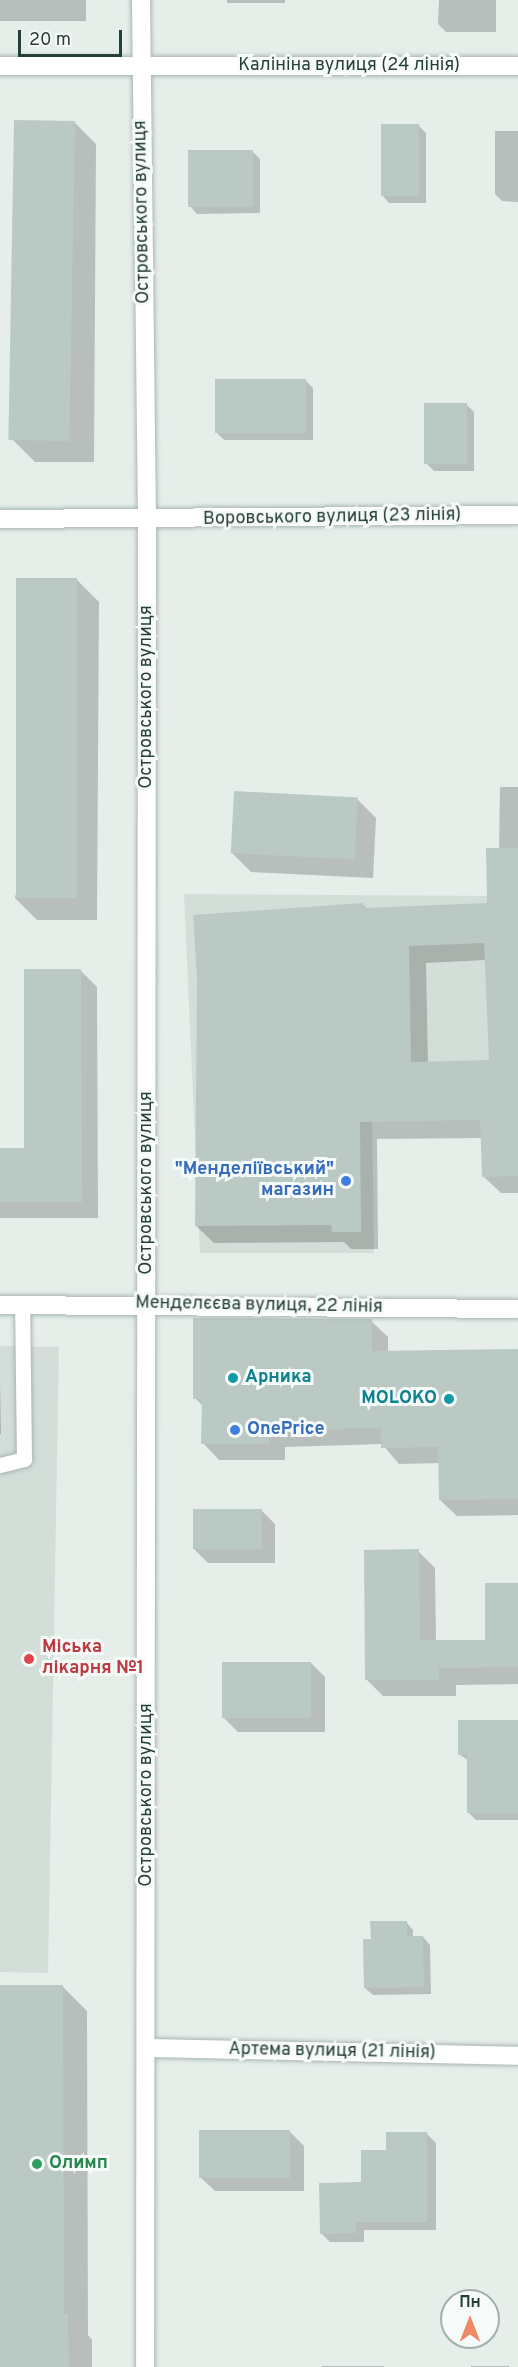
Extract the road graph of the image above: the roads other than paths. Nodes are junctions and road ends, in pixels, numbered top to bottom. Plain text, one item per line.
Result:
1 (141, 0) edge
2 (0, 66) edge
3 (142, 66) junction
4 (518, 66) edge
5 (518, 515) edge
6 (0, 519) edge
7 (147, 521) junction
8 (147, 1304) junction
9 (0, 1305) edge
10 (22, 1305) junction
11 (518, 1309) edge
12 (0, 1465) edge
13 (147, 2048) junction
14 (518, 2056) edge
15 (145, 2367) edge

1 - 3 street, Островського вулиця
2 - 3 street, Калініна вулиця (24 лiнiя)
3 - 4 street, Калініна вулиця (24 лiнiя)
3 - 7 street, Островського вулиця
5 - 7 street, Воровського вулиця (23 лiнiя)
6 - 7 street, Воровського вулиця (23 лiнiя)
7 - 8 street, Островського вулиця
8 - 10 street, Менделєєва вулиця, 22 лінія
8 - 11 street, Менделєєва вулиця, 22 лінія
8 - 13 street, Островського вулиця
9 - 10 street, Менделєєва вулиця, 22 лінія
10 - 12 lane
13 - 14 street, Артема вулиця (21 лiнiя)
13 - 15 street, Островського вулиця

